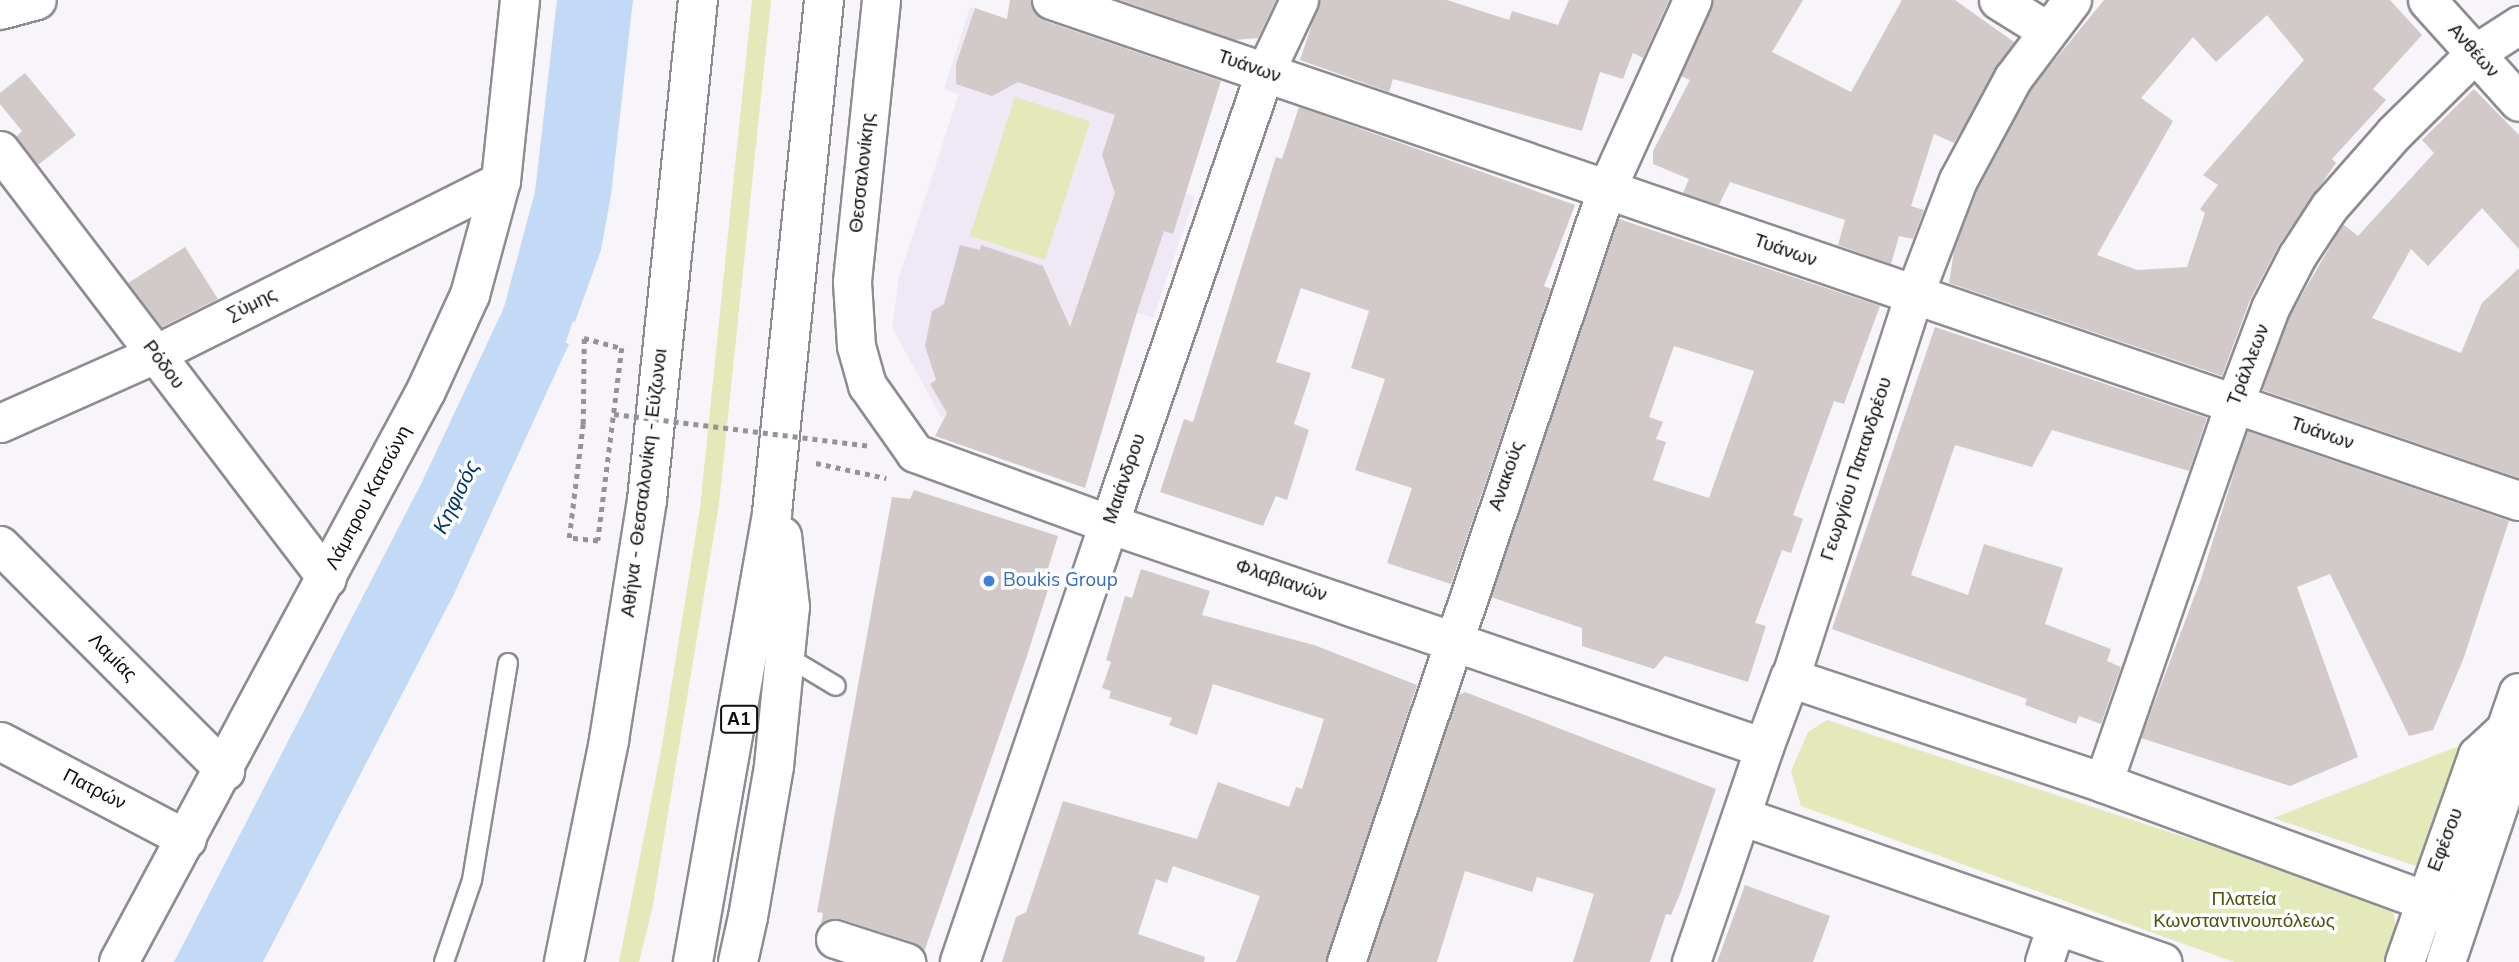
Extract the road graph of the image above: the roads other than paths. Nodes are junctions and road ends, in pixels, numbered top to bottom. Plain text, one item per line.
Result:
1 (37, 0) edge
2 (520, 0) edge
3 (698, 0) edge
4 (824, 0) edge
5 (881, 0) edge
6 (1052, 0) edge
7 (1299, 0) edge
8 (1692, 0) edge
9 (1998, 0) edge
10 (2072, 0) edge
11 (2427, 0) edge
12 (0, 10) edge
13 (2519, 25) edge
14 (2046, 30) junction
15 (2474, 54) junction
16 (1265, 72) junction
17 (2519, 102) edge
18 (0, 150) edge
19 (501, 181) junction
20 (1606, 190) junction
21 (1914, 295) junction
22 (856, 346) joint
23 (155, 354) junction
24 (2234, 404) junction
25 (0, 424) edge
26 (777, 465) junction
27 (2519, 501) edge
28 (1109, 524) junction
29 (0, 545) edge
30 (327, 579) junction
31 (1451, 638) junction
32 (786, 656) junction
33 (508, 663) dead end
34 (1790, 678) junction
35 (836, 686) dead end
36 (2519, 693) edge
37 (2507, 730) junction
38 (0, 741) edge
39 (1764, 748) junction
40 (225, 771) junction
41 (2103, 783) junction
42 (1741, 816) junction
43 (187, 839) junction
44 (580, 897) junction
45 (2423, 900) junction
46 (2456, 922) junction
47 (2056, 926) junction
48 (835, 939) dead end
49 (119, 962) edge
50 (444, 962) edge
51 (547, 962) edge
52 (564, 962) edge
53 (693, 962) edge
54 (738, 962) edge
55 (906, 962) edge
56 (960, 962) edge
57 (1346, 962) edge
58 (1691, 962) edge
59 (2045, 962) edge
60 (2162, 962) edge
61 (2405, 962) edge
62 (2446, 962) edge

1 - 12 main road
2 - 19 main road, Λάμπρου Κατσώνη
3 - 44 main road, Αθήνα - Θεσσαλονίκη - Εύζωνοι
4 - 26 main road, Α1
5 - 22 street, Θεσσαλονίκης
6 - 16 main road, Τυάνων
7 - 16 street, Μαιάνδρου
8 - 20 street, Ανακούς
9 - 14 street
10 - 14 street, Γεωργίου Παπανδρέου
11 - 15 street, Ανθέων
13 - 15 street, Τράλλεων
14 - 21 street, Γεωργίου Παπανδρέου
15 - 17 street, Ανθέων
15 - 24 street, Τράλλεων
16 - 20 main road, Τυάνων
16 - 28 street, Μαιάνδρου
18 - 23 street, Ρόδου
19 - 23 street, Σύμης
19 - 30 main road, Λάμπρου Κατσώνη
20 - 21 main road, Τυάνων
20 - 31 street, Ανακούς
21 - 24 main road, Τυάνων
21 - 34 street, Γεωργίου Παπανδρέου
22 - 28 street, Φλαβιανών
23 - 25 street, Σύμης
23 - 30 street, Ρόδου
24 - 27 main road, Τυάνων
24 - 41 street, Τράλλεων
26 - 32 main road
26 - 53 main road, Α1
28 - 31 main road, Φλαβιανών
28 - 56 main road, Μαιάνδρου
29 - 40 street, Λαμίας
30 - 40 main road, Λάμπρου Κατσώνη
31 - 39 main road, Φλαβιανών
31 - 57 street, Ανακούς
32 - 35 lane
32 - 54 main road
33 - 50 lane
34 - 39 main road, Γεωργίου Παπανδρέου
34 - 41 main road
36 - 37 main road, Εφέσου
37 - 45 main road, Εφέσου
37 - 46 main road, Εφέσου
38 - 43 street, Πατρών
39 - 42 street, Γεωργίου Παπανδρέου
40 - 43 main road, Λάμπρου Κατσώνη
41 - 45 main road
42 - 47 street
42 - 58 street, Γεωργίου Παπανδρέου
43 - 49 main road, Λάμπρου Κατσώνη
44 - 51 main road
44 - 52 main road, Αθήνα - Θεσσαλονίκη - Εύζωνοι
45 - 46 main road
45 - 61 main road, Εφέσου
46 - 62 main road, Εφέσου
47 - 59 street
47 - 60 street
48 - 55 street

